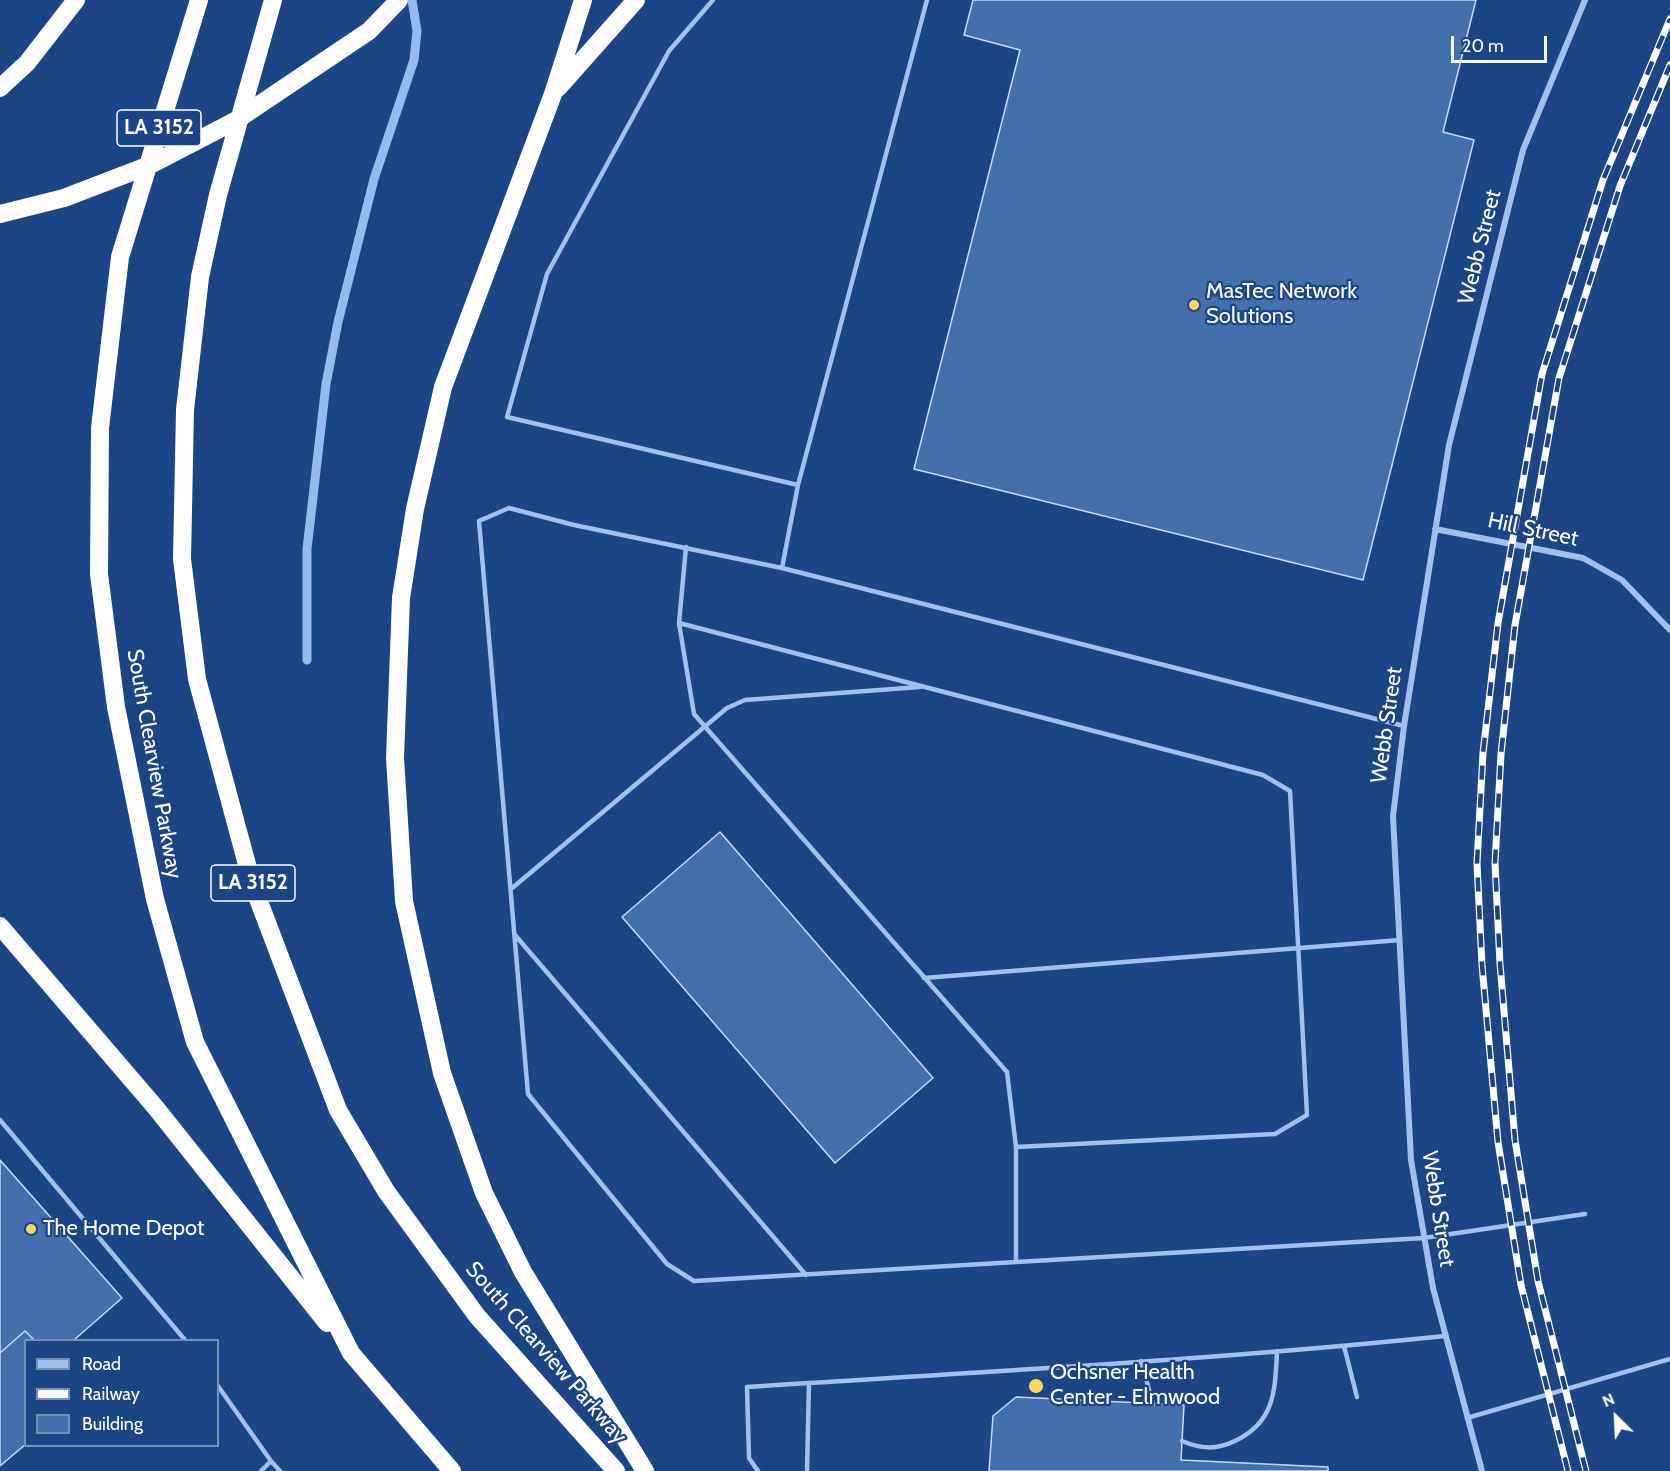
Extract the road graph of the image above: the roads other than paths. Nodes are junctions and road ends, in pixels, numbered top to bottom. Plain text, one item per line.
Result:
1 (76, 0) edge
2 (199, 0) edge
3 (273, 0) edge
4 (399, 0) edge
5 (583, 0) edge
6 (636, 0) edge
7 (713, 0) edge
8 (927, 0) edge
9 (1585, 0) edge
10 (0, 88) edge
11 (553, 94) junction
12 (0, 214) edge
13 (798, 485) junction
14 (1435, 529) junction
15 (686, 547) junction
16 (782, 568) junction
17 (679, 623) junction
18 (1670, 630) edge
19 (924, 686) junction
20 (1404, 726) junction
21 (705, 728) junction
22 (511, 889) junction
23 (0, 926) edge
24 (515, 934) junction
25 (1400, 940) junction
26 (1298, 949) junction
27 (924, 978) junction
28 (0, 1120) edge
29 (1016, 1147) junction
30 (1585, 1214) dead end
31 (1424, 1238) junction
32 (1016, 1262) junction
33 (806, 1275) junction
34 (1445, 1336) junction
35 (183, 1339) edge
36 (1344, 1347) junction
37 (1276, 1351) junction
38 (351, 1353) junction
39 (1670, 1359) edge
40 (1141, 1361) junction
41 (809, 1383) junction
42 (219, 1387) edge
43 (1356, 1397) dead end
44 (1153, 1404) dead end
45 (1467, 1418) junction
46 (1182, 1441) dead end
47 (271, 1461) junction
48 (261, 1471) edge
49 (280, 1471) edge
50 (452, 1471) edge
51 (616, 1471) edge
52 (645, 1471) edge
53 (758, 1471) edge
54 (807, 1471) edge
55 (1482, 1471) edge

1 - 10 highway
2 - 38 highway, South Clearview Parkway / LA 3152
3 - 51 highway, South Clearview Parkway / LA 3152
4 - 12 highway
5 - 11 highway
6 - 11 highway
7 - 13 lane
8 - 13 lane
9 - 14 street, Webb Street
11 - 52 highway
13 - 16 lane
14 - 18 street, Hill Street
14 - 20 street, Webb Street
15 - 16 lane
15 - 17 lane
15 - 22 lane
16 - 20 lane
17 - 19 lane
17 - 21 lane
19 - 21 lane
19 - 26 lane
20 - 25 street, Webb Street
21 - 22 lane
21 - 27 lane
22 - 24 lane
23 - 38 highway
24 - 33 lane
24 - 33 lane
25 - 26 lane
25 - 31 street, Webb Street
26 - 27 lane
26 - 29 lane
27 - 29 lane
28 - 35 lane
29 - 32 lane
30 - 31 lane
31 - 32 lane
31 - 34 street, Webb Street
32 - 33 lane
34 - 36 lane
34 - 45 street, Webb Street
36 - 37 lane
36 - 43 lane
37 - 40 lane
37 - 46 lane
38 - 50 highway, South Clearview Parkway / LA 3152
39 - 45 lane
40 - 41 lane
40 - 44 lane
41 - 53 lane
41 - 54 lane
42 - 47 lane
45 - 55 street, Webb Street
47 - 48 lane
47 - 49 lane

